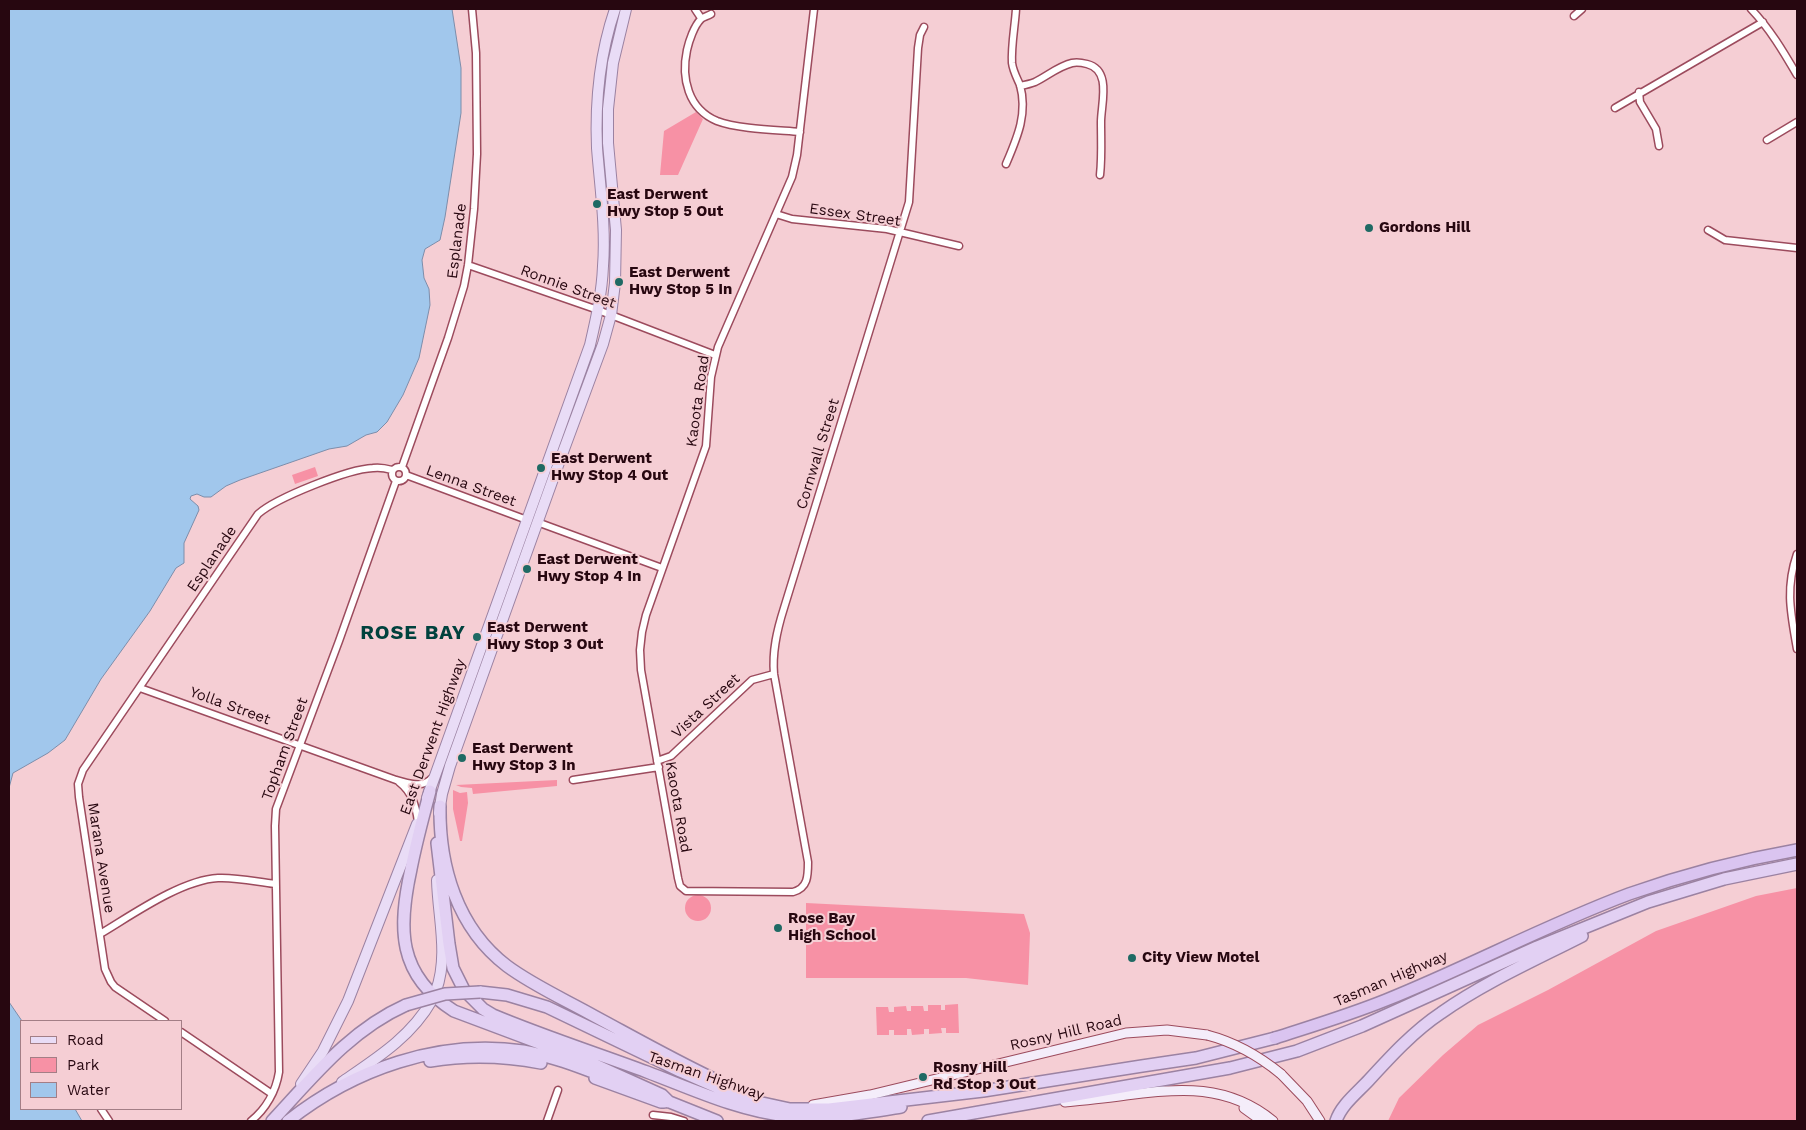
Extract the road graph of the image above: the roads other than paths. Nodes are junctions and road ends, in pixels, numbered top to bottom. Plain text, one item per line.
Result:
1 (472, 9) edge
2 (615, 9) edge
3 (626, 9) edge
4 (695, 9) edge
5 (814, 9) edge
6 (1016, 9) edge
7 (1581, 9) edge
8 (1751, 9) edge
9 (711, 14) dead end
10 (1574, 16) dead end
11 (701, 18) junction
12 (1763, 22) junction
13 (924, 27) dead end
14 (1797, 75) edge
15 (1020, 86) junction
16 (1639, 92) junction
17 (1614, 108) dead end
18 (1797, 122) edge
19 (800, 132) junction
20 (1767, 140) dead end
21 (1659, 146) dead end
22 (1006, 164) dead end
23 (1100, 175) dead end
24 (776, 214) junction
25 (1708, 230) dead end
26 (900, 233) junction
27 (959, 246) dead end
28 (1797, 248) edge
29 (468, 265) junction
30 (598, 310) junction
31 (611, 315) junction
32 (715, 355) junction
33 (402, 467) junction
34 (392, 470) junction
35 (406, 475) junction
36 (396, 481) junction
37 (526, 520) junction
38 (537, 522) junction
39 (1797, 554) edge
40 (662, 568) junction
41 (1797, 649) edge
42 (774, 674) junction
43 (140, 688) junction
44 (300, 745) junction
45 (658, 764) junction
46 (437, 772) junction
47 (396, 780) junction
48 (573, 780) dead end
49 (430, 791) junction
50 (440, 806) junction
51 (418, 822) junction
52 (437, 842) junction
53 (1797, 850) edge
54 (1797, 864) edge
55 (275, 884) junction
56 (802, 889) joint
57 (1648, 902) junction
58 (100, 934) junction
59 (164, 1020) edge
60 (182, 1033) edge
61 (558, 1090) dead end
62 (983, 1090) junction
63 (1191, 1090) junction
64 (272, 1094) junction
65 (669, 1102) junction
66 (1032, 1103) junction
67 (775, 1106) junction
68 (285, 1107) junction
69 (790, 1108) junction
70 (102, 1110) edge
71 (653, 1115) dead end
72 (301, 1116) edge
73 (109, 1121) edge
74 (250, 1121) edge
75 (272, 1121) edge
76 (288, 1121) edge
77 (547, 1121) edge
78 (684, 1121) edge
79 (717, 1121) edge
80 (928, 1121) edge
81 (1262, 1121) edge
82 (1273, 1121) edge
83 (1320, 1121) edge
84 (1336, 1121) edge

1 - 29 street, Esplanade
2 - 30 main road, East Derwent Highway
3 - 31 main road, East Derwent Highway
4 - 11 street
5 - 19 street, Kaoota Road
6 - 15 street
7 - 10 street
8 - 12 street
9 - 11 street
11 - 19 street
12 - 14 street
12 - 16 street
13 - 26 street, Cornwall Street
15 - 22 street
15 - 23 street
16 - 17 street
16 - 21 street
18 - 20 street
19 - 24 street, Kaoota Road
24 - 26 street, Essex Street
24 - 32 street, Kaoota Road
25 - 28 street
26 - 27 street, Essex Street
26 - 42 street, Cornwall Street
29 - 30 street, Ronnie Street
29 - 33 street, Esplanade
30 - 31 street, Ronnie Street
30 - 37 main road, East Derwent Highway
31 - 32 street, Ronnie Street
31 - 38 main road, East Derwent Highway
32 - 40 street, Kaoota Road
33 - 34 street
33 - 35 street
34 - 36 street
34 - 43 street, Esplanade
35 - 36 street
35 - 37 street, Lenna Street
36 - 44 street, Topham Street
37 - 46 main road, East Derwent Highway
38 - 40 street
38 - 50 main road, East Derwent Highway
39 - 41 street
40 - 45 street, Kaoota Road
42 - 45 street, Vista Street
42 - 56 street, Cornwall Street
43 - 44 street, Yolla Street
43 - 58 street, Marana Avenue
44 - 47 street, Yolla Street
44 - 55 street, Topham Street
45 - 48 street
45 - 56 street, Kaoota Road
46 - 47 street, Yolla Street
46 - 49 main road, East Derwent Highway
47 - 51 street, Yolla Street
49 - 51 main road, East Derwent Highway
49 - 65 highway
50 - 52 main road, East Derwent Highway
50 - 67 highway
51 - 68 main road, East Derwent Highway
52 - 62 highway, Tasman Highway
52 - 72 main road, East Derwent Highway
53 - 62 highway, Tasman Highway
54 - 57 highway, Tasman Highway
55 - 58 street
55 - 64 street, Topham Street
57 - 66 highway, Tasman Highway
57 - 84 highway
58 - 59 street, Marana Avenue
60 - 64 street
61 - 77 street
62 - 69 highway, Tasman Highway
63 - 66 main road, Tasman Highway
63 - 81 main road
63 - 82 main road
64 - 74 street, Topham Street
65 - 72 highway
65 - 72 highway
65 - 79 highway
66 - 80 highway, Tasman Highway
67 - 68 highway, Tasman Highway, bridge
67 - 69 highway, Tasman Highway
68 - 75 highway, Tasman Highway
69 - 83 main road, Rosny Hill Road, bridge
70 - 73 street
71 - 78 street
72 - 76 highway

